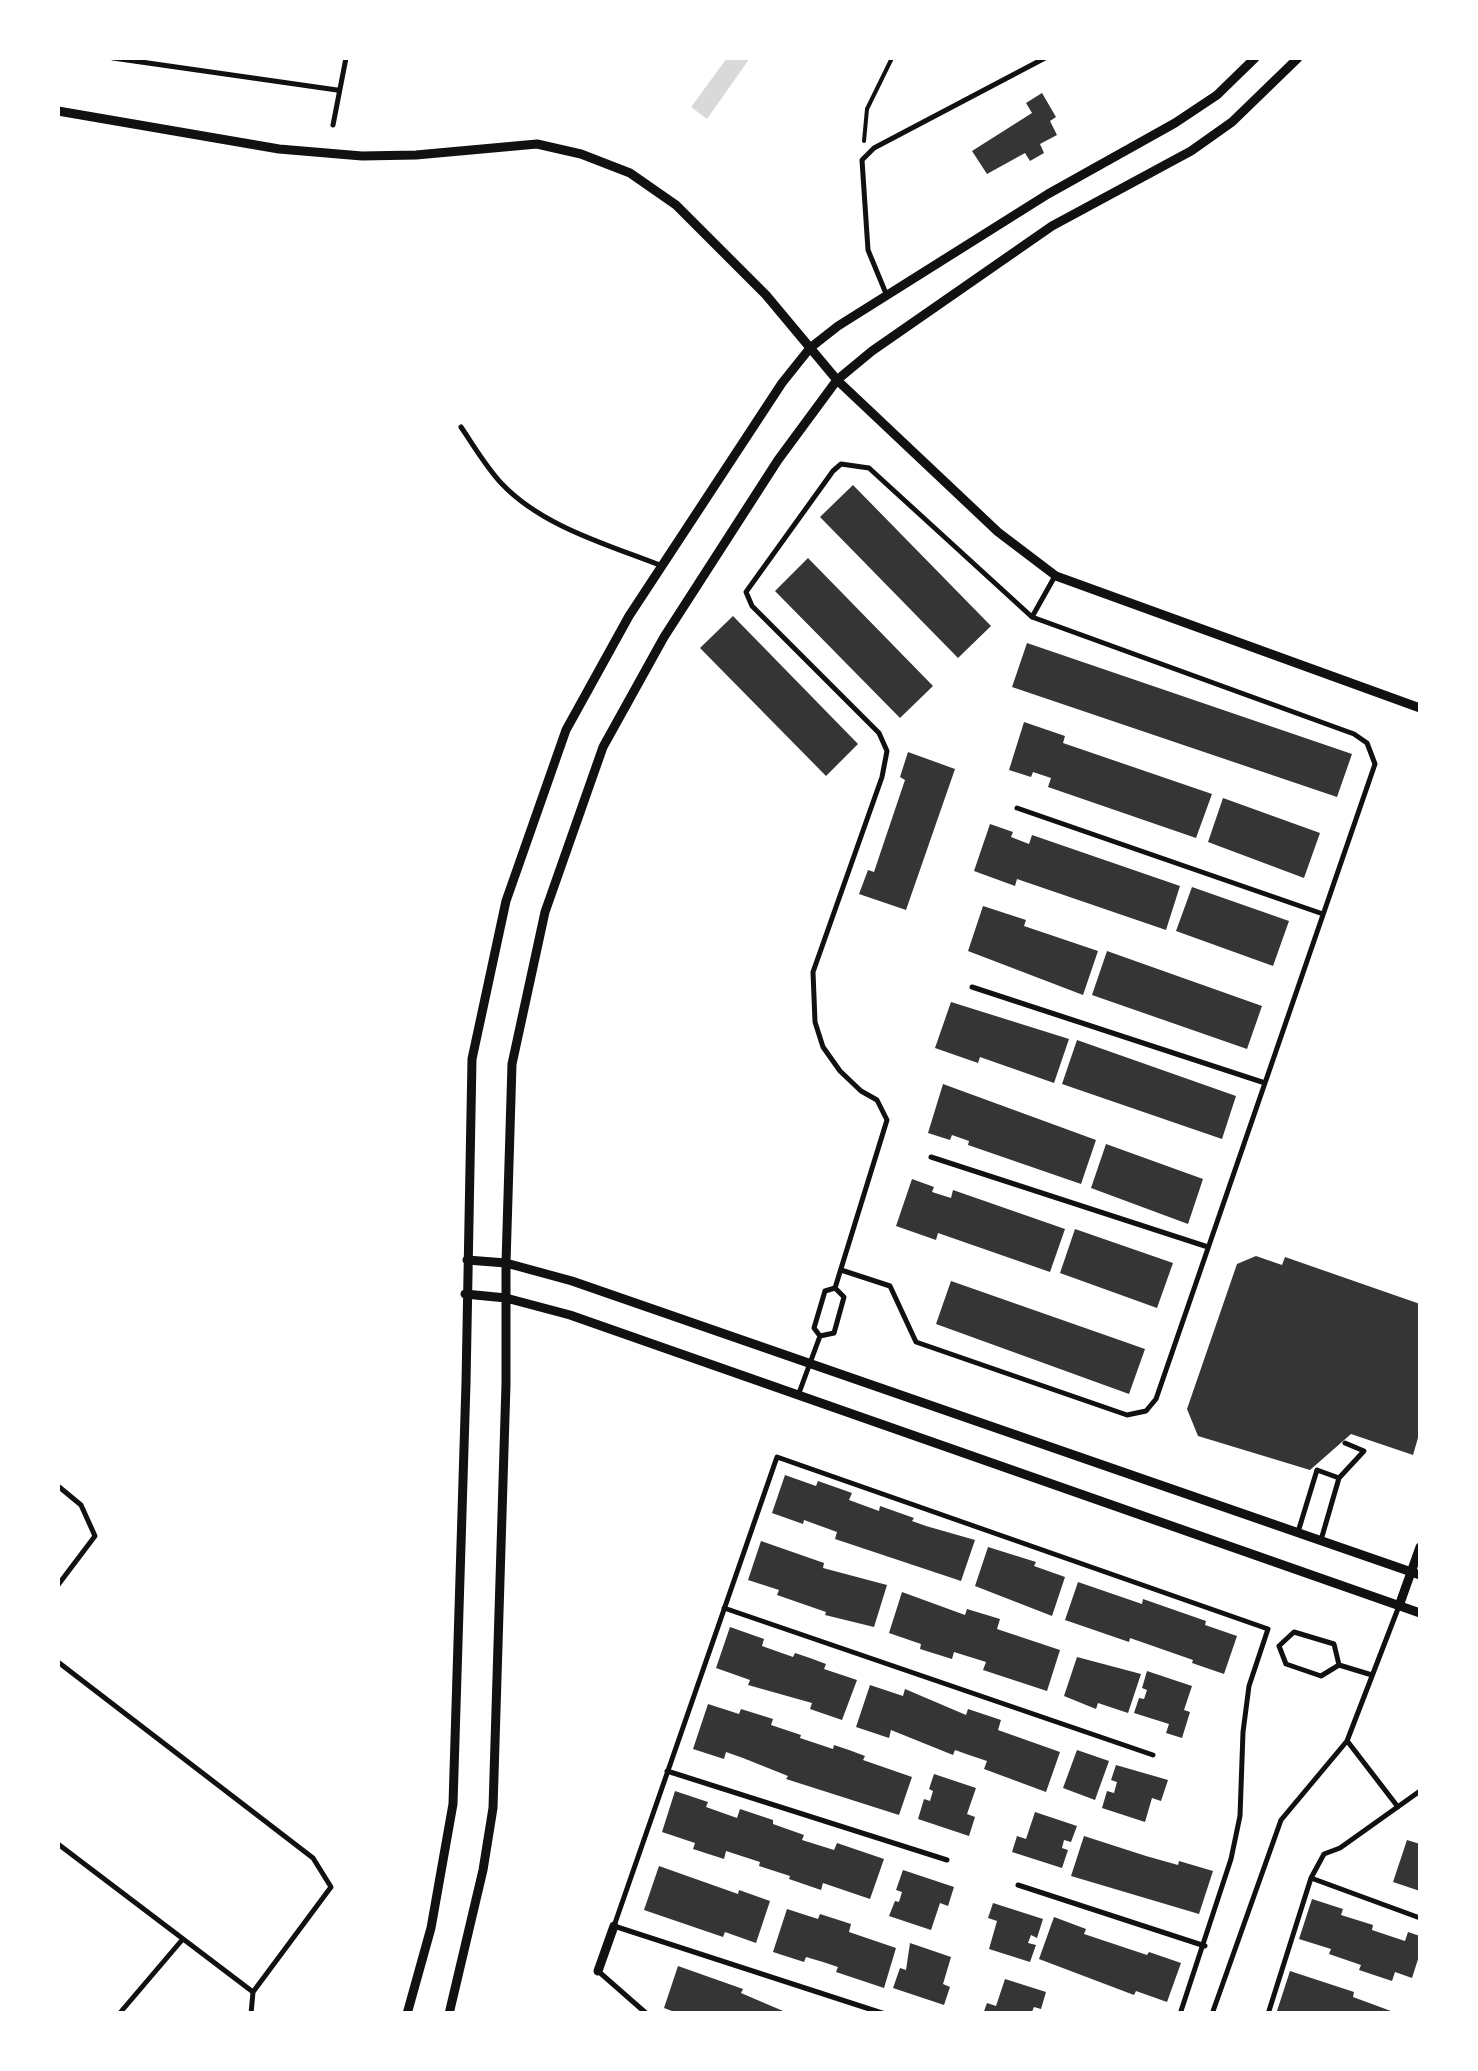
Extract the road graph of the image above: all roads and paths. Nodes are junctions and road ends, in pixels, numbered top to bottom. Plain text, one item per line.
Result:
1 (112, 58) edge
2 (346, 58) edge
3 (892, 58) edge
4 (1045, 58) edge
5 (1255, 58) edge
6 (1298, 58) edge
7 (338, 90) junction
8 (58, 112) edge
9 (333, 125) dead end
10 (862, 160) junction
11 (887, 296) junction
12 (810, 348) junction
13 (838, 380) junction
14 (461, 427) dead end
15 (662, 566) junction
16 (1056, 576) junction
17 (1032, 617) junction
18 (1420, 708) edge
19 (1017, 808) dead end
20 (1323, 914) junction
21 (972, 986) dead end
22 (1265, 1083) junction
23 (932, 1157) dead end
24 (1208, 1247) junction
25 (467, 1260) junction
26 (506, 1263) junction
27 (841, 1270) junction
28 (835, 1288) junction
29 (466, 1294) junction
30 (506, 1298) junction
31 (820, 1336) junction
32 (810, 1362) junction
33 (799, 1393) junction
34 (1345, 1443) dead end
35 (1339, 1478) junction
36 (58, 1486) edge
37 (1298, 1532) junction
38 (1321, 1540) junction
39 (1420, 1547) edge
40 (1416, 1573) edge
41 (58, 1585) edge
42 (1399, 1606) junction
43 (724, 1608) junction
44 (1420, 1613) edge
45 (1264, 1641) junction
46 (1279, 1646) junction
47 (58, 1662) edge
48 (1339, 1665) junction
49 (1372, 1676) junction
50 (1348, 1741) junction
51 (1153, 1755) dead end
52 (667, 1771) junction
53 (1420, 1791) edge
54 (1398, 1807) junction
55 (58, 1844) edge
56 (947, 1860) dead end
57 (1310, 1878) junction
58 (1018, 1885) dead end
59 (1420, 1918) edge
60 (614, 1926) junction
61 (182, 1940) junction
62 (1205, 1946) junction
63 (598, 1971) joint
64 (253, 1992) junction
65 (119, 2014) edge
66 (251, 2014) edge
67 (407, 2014) edge
68 (448, 2014) edge
69 (646, 2014) edge
70 (885, 2014) edge
71 (1180, 2014) edge
72 (1212, 2014) edge
73 (1268, 2014) edge

1 - 7 lane
2 - 7 lane
3 - 10 path
4 - 10 lane
5 - 11 street
6 - 13 street
7 - 9 lane
8 - 12 street
10 - 11 lane
11 - 12 street
12 - 13 street
12 - 15 street
13 - 16 street
13 - 26 street
14 - 15 lane
15 - 25 street
16 - 17 lane
16 - 18 street
17 - 20 lane
17 - 27 lane
19 - 20 lane
20 - 22 lane
21 - 22 lane
22 - 24 lane
23 - 24 lane
24 - 27 lane
25 - 26 street
25 - 29 street
26 - 30 street
26 - 32 street
27 - 28 lane
28 - 31 lane
28 - 31 lane
29 - 30 street
29 - 67 street
30 - 33 street
30 - 68 street
31 - 32 lane
32 - 33 lane
32 - 37 street
33 - 42 street
34 - 35 lane
35 - 37 lane
35 - 38 lane
36 - 41 lane
37 - 38 street
38 - 40 street
39 - 40 street
40 - 42 street
42 - 44 street
42 - 49 lane
43 - 45 lane
43 - 51 lane
43 - 52 lane
45 - 46 lane
45 - 62 lane
46 - 48 lane
46 - 48 lane
47 - 64 lane
48 - 49 lane
49 - 50 lane
50 - 54 lane
50 - 72 lane
52 - 56 lane
52 - 60 lane
53 - 54 lane
54 - 57 lane
55 - 61 lane
57 - 59 lane
57 - 73 lane
58 - 62 lane
60 - 63 street
60 - 70 lane
61 - 64 lane
61 - 65 lane
62 - 71 lane
63 - 69 lane
64 - 66 lane

